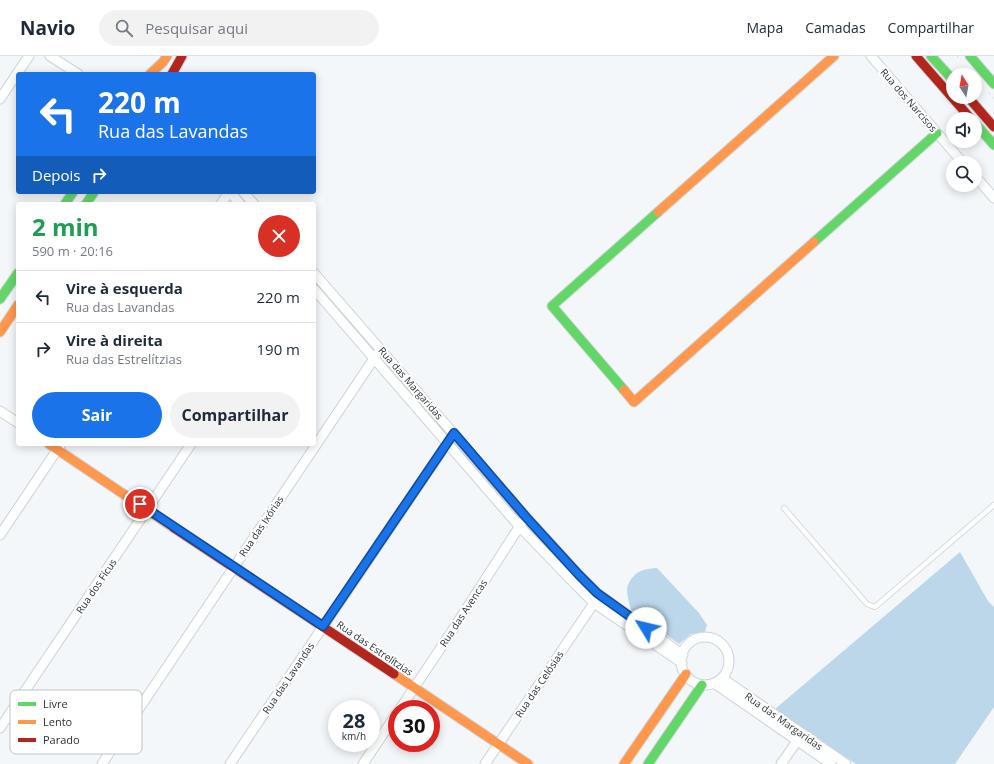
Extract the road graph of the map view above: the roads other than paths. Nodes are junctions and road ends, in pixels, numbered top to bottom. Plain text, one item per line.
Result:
1 (29, 56) edge
2 (50, 56) edge
3 (167, 56) edge
4 (182, 56) edge
5 (834, 56) edge
6 (870, 56) edge
7 (916, 56) edge
8 (931, 56) edge
9 (970, 56) edge
10 (18, 72) edge
11 (75, 72) edge
12 (152, 72) edge
13 (173, 72) edge
14 (946, 72) edge
15 (16, 75) edge
16 (994, 84) edge
17 (0, 99) edge
18 (974, 104) edge
19 (965, 112) edge
20 (994, 127) edge
21 (982, 131) edge
22 (937, 133) junction
23 (994, 145) edge
24 (957, 156) edge
25 (982, 184) edge
26 (231, 194) edge
27 (245, 194) edge
28 (994, 198) edge
29 (238, 202) edge
30 (252, 202) edge
31 (316, 275) edge
32 (16, 276) edge
33 (316, 291) edge
34 (0, 299) edge
35 (16, 308) edge
36 (0, 332) edge
37 (381, 348) junction
38 (374, 358) junction
39 (0, 411) edge
40 (16, 422) edge
41 (454, 433) junction
42 (447, 443) junction
43 (316, 445) edge
44 (190, 446) edge
45 (315, 446) edge
46 (59, 447) edge
47 (994, 505) edge
48 (784, 508) dead end
49 (147, 510) junction
50 (526, 517) junction
51 (519, 526) junction
52 (0, 535) edge
53 (234, 567) junction
54 (594, 603) junction
55 (323, 626) junction
56 (682, 659) junction
57 (686, 674) junction
58 (722, 678) junction
59 (714, 683) junction
60 (702, 685) junction
61 (414, 688) junction
62 (26, 690) edge
63 (406, 700) edge
64 (142, 704) edge
65 (10, 713) edge
66 (388, 726) edge
67 (0, 728) edge
68 (802, 733) junction
69 (797, 741) junction
70 (498, 744) junction
71 (109, 754) edge
72 (102, 764) edge
73 (230, 764) edge
74 (363, 764) edge
75 (485, 764) edge
76 (528, 764) edge
77 (624, 764) edge
78 (648, 764) edge
79 (782, 764) edge
80 (831, 764) edge
81 (846, 764) edge

1 - 10 street
2 - 11 street
3 - 12 street
4 - 13 street
5 - 22 street
6 - 22 street, Rua dos Narcisos
7 - 19 street
8 - 14 street
9 - 16 street
15 - 17 street
18 - 20 street
21 - 23 street
22 - 24 street, Rua dos Narcisos
25 - 28 street
26 - 29 street
27 - 30 street
31 - 37 street, Rua das Margaridas
32 - 34 street
33 - 38 street, Rua das Margaridas
35 - 36 street
37 - 38 street, Rua das Ixórias
37 - 41 street, Rua das Margaridas
38 - 42 street, Rua das Margaridas
38 - 43 street, Rua das Ixórias
39 - 40 street
41 - 42 street, Rua das Lavandas
41 - 50 street, Rua das Margaridas
42 - 51 street, Rua das Margaridas
42 - 55 street, Rua das Lavandas
44 - 49 street, Rua dos Fícus
45 - 53 street, Rua das Ixórias
46 - 49 street, Rua das Estrelítzias
46 - 52 street
47 - 48 lane
49 - 53 street, Rua das Estrelítzias
49 - 62 street, Rua dos Fícus
50 - 51 street, Rua das Avencas
50 - 56 street, Rua das Margaridas
51 - 54 street, Rua das Margaridas
51 - 61 street, Rua das Avencas
53 - 55 street, Rua das Estrelítzias
53 - 64 street, Rua das Ixórias
54 - 56 street, Rua das Margaridas
54 - 70 street, Rua das Celósias
55 - 61 street, Rua das Estrelítzias
55 - 73 street, Rua das Lavandas
56 - 57 street
56 - 58 street
57 - 60 street
57 - 77 street
58 - 59 street
58 - 68 street, Rua das Margaridas
59 - 60 street
59 - 69 street, Rua das Margaridas
60 - 78 street
61 - 63 street, Rua das Avencas
61 - 70 street, Rua das Estrelítzias
65 - 67 street, Rua dos Fícus
66 - 74 street
68 - 69 street
68 - 81 street, Rua das Margaridas
69 - 79 street
69 - 80 street, Rua das Margaridas
70 - 75 street, Rua das Celósias
70 - 76 street, Rua das Estrelítzias
71 - 72 street, Rua das Ixórias

